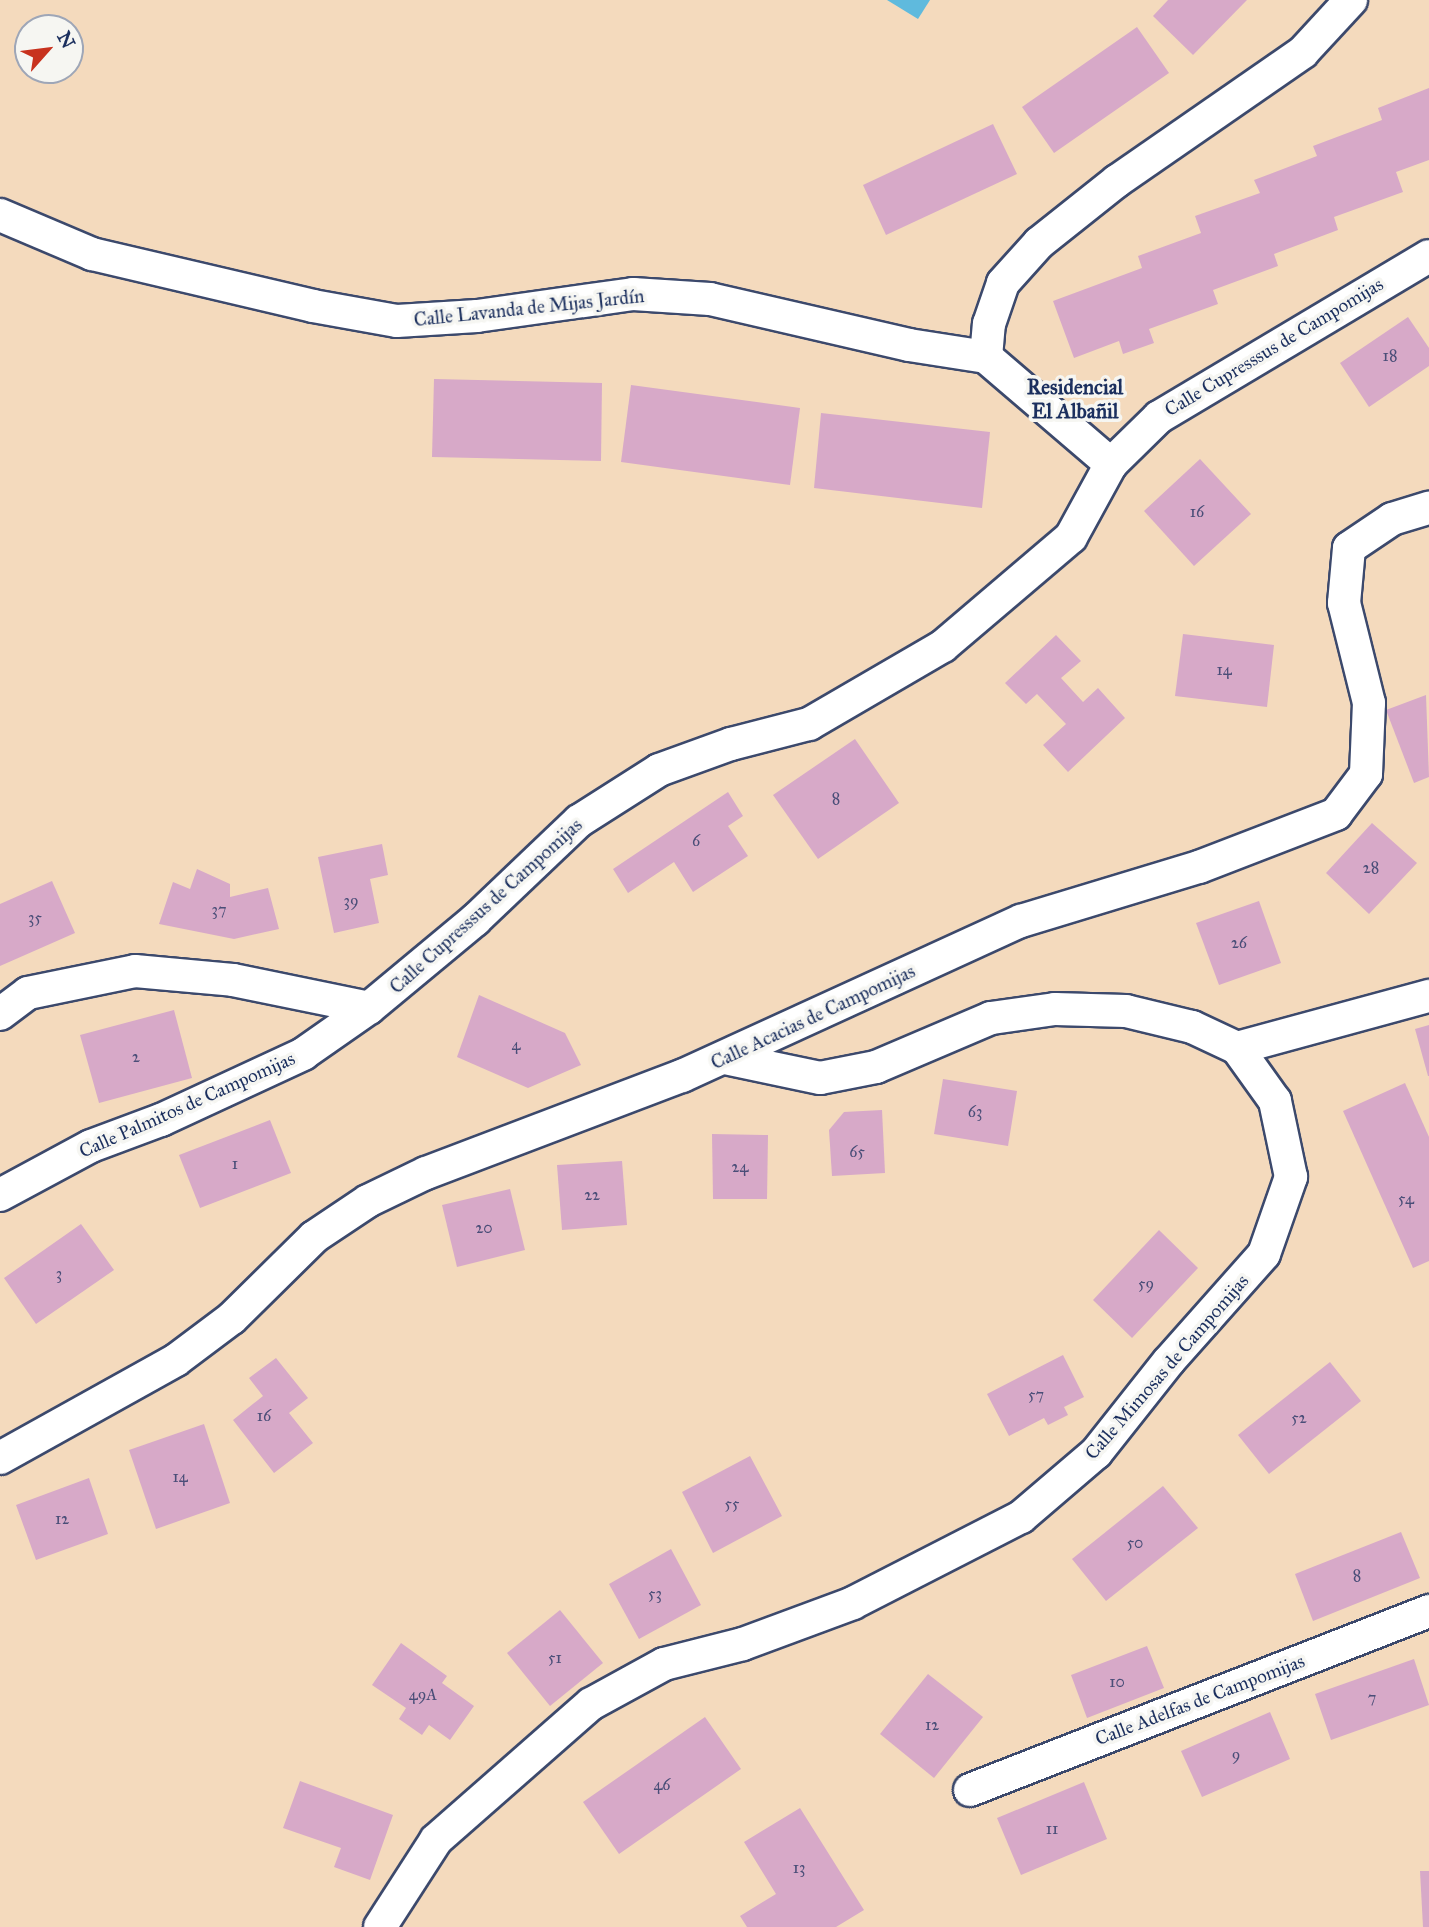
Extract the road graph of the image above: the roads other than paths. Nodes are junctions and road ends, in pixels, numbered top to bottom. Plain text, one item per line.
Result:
1 (1351, 0) edge
2 (0, 215) edge
3 (1429, 256) edge
4 (986, 357) junction
5 (1111, 464) junction
6 (1429, 508) edge
7 (1429, 996) edge
8 (369, 1008) junction
9 (0, 1014) edge
10 (1237, 1048) junction
11 (724, 1058) junction
12 (0, 1195) edge
13 (0, 1458) edge
14 (1429, 1611) edge
15 (970, 1790) dead end
16 (380, 1927) edge

1 - 4 street
2 - 4 street, Calle Lavanda de Mijas Jardín
3 - 5 street, Calle Cupresssus de Campomijas
4 - 5 street
5 - 8 street, Calle Cupresssus de Campomijas
6 - 11 street, Calle Acacias de Campomijas
7 - 10 street
8 - 9 street
8 - 12 street, Calle Palmitos de Campomijas
10 - 11 street, Calle Mimosas de Campomijas
10 - 16 street, Calle Mimosas de Campomijas
11 - 13 street, Calle Acacias de Campomijas
14 - 15 street, Calle Adelfas de Campomijas

